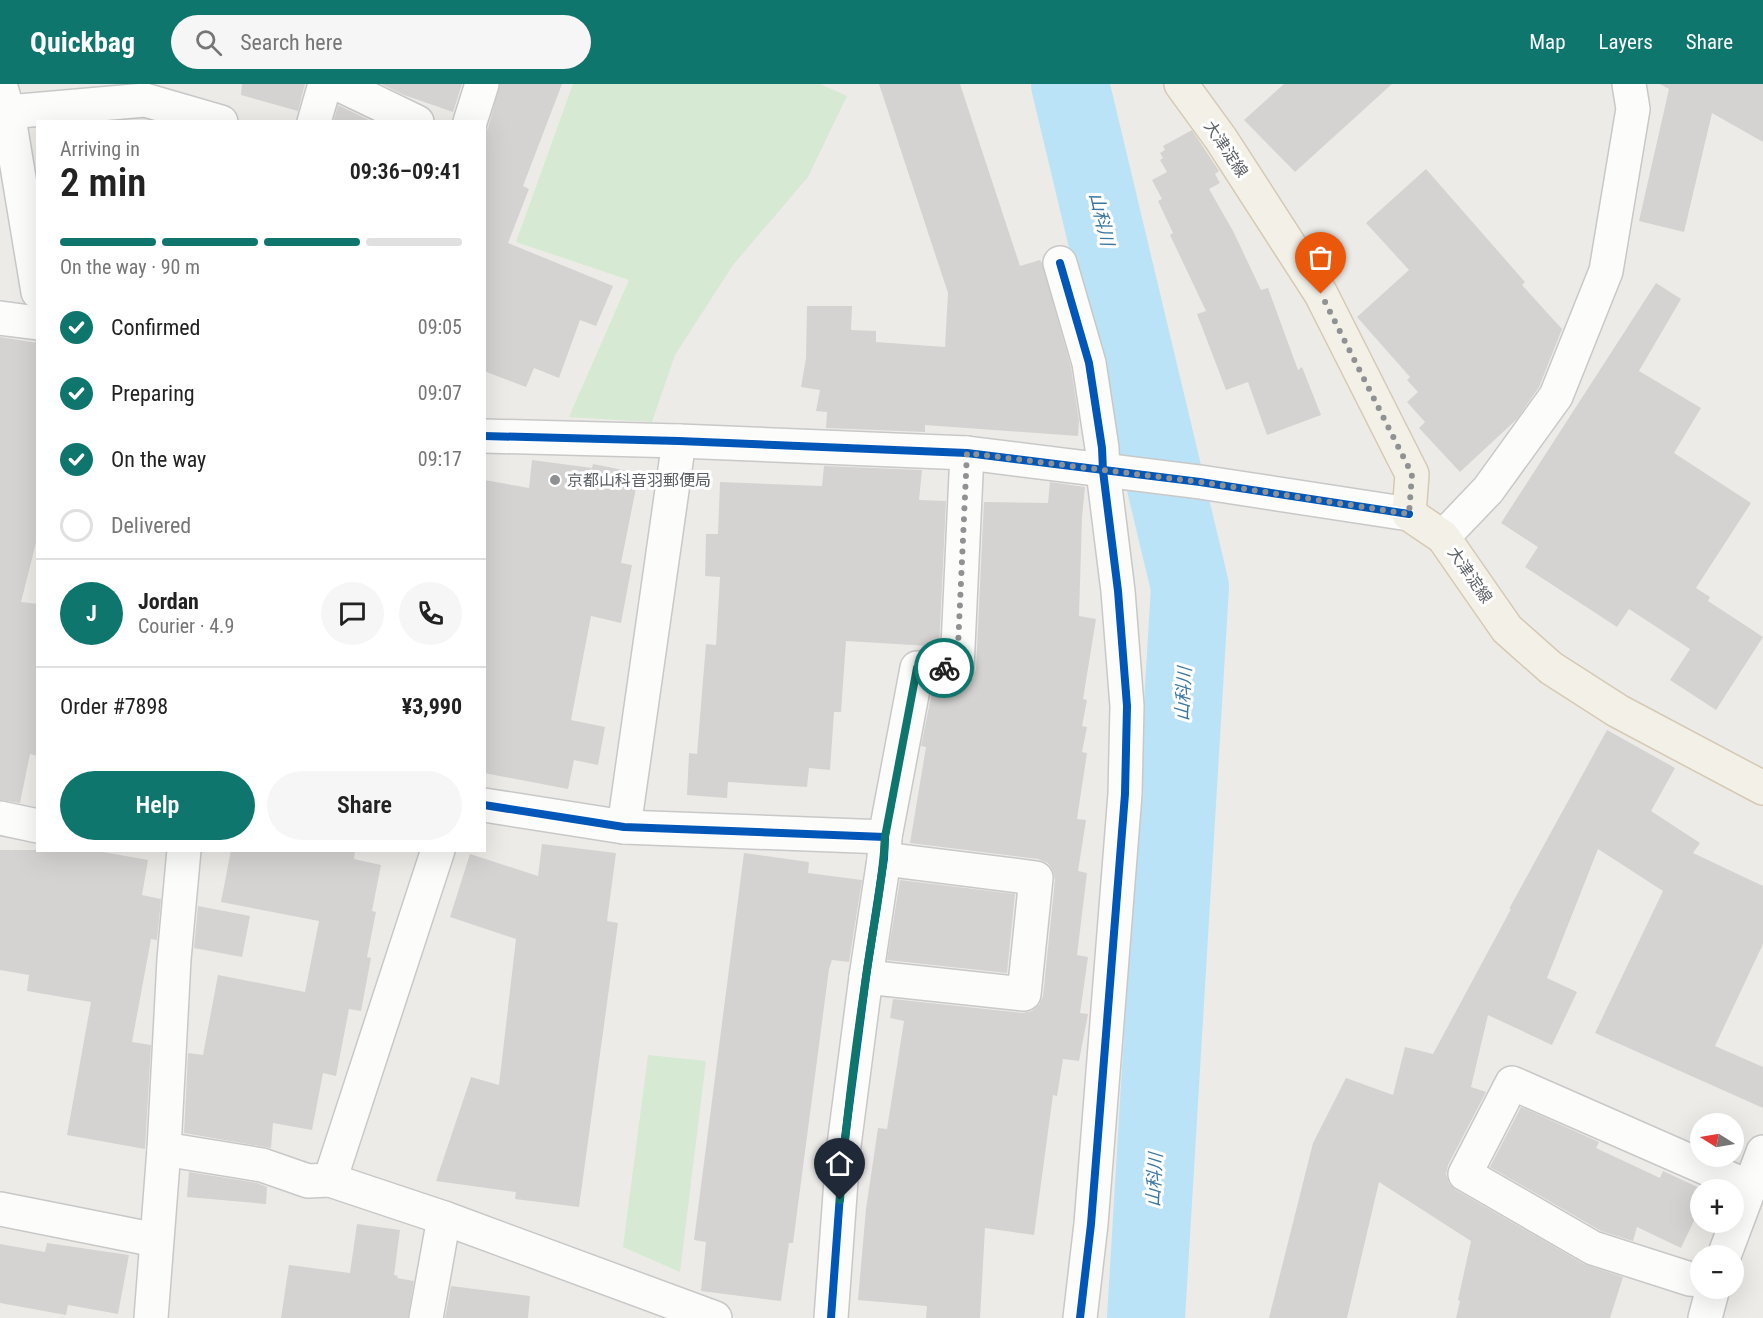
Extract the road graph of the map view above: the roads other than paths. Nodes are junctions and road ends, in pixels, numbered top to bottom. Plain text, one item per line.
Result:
1 (326, 84) edge
2 (338, 84) edge
3 (482, 84) edge
4 (1181, 84) edge
5 (1629, 84) edge
6 (4, 98) edge
7 (215, 120) edge
8 (315, 120) edge
9 (413, 120) edge
10 (471, 120) edge
11 (1060, 263) dead end
12 (36, 281) edge
13 (0, 318) edge
14 (36, 323) edge
15 (486, 436) edge
16 (679, 441) junction
17 (967, 453) junction
18 (1110, 472) junction
19 (1409, 514) junction
20 (1443, 537) junction
21 (1763, 788) edge
22 (486, 805) edge
23 (0, 818) edge
24 (36, 826) edge
25 (624, 827) junction
26 (885, 848) junction
27 (177, 852) edge
28 (437, 852) edge
29 (866, 977) junction
30 (164, 1149) junction
31 (1763, 1152) edge
32 (330, 1180) junction
33 (1749, 1187) junction
34 (0, 1209) edge
35 (444, 1218) junction
36 (156, 1240) junction
37 (1728, 1245) edge
38 (1690, 1279) edge
39 (1710, 1299) edge
40 (151, 1318) edge
41 (426, 1318) edge
42 (715, 1318) edge
43 (831, 1318) edge
44 (1080, 1318) edge
45 (1705, 1318) edge

1 - 8 street
2 - 9 street
3 - 10 street
4 - 19 main road, 大津淀線
5 - 20 street
6 - 7 street
6 - 12 street
11 - 18 street
13 - 14 street
15 - 16 street
16 - 17 street
16 - 25 street
17 - 18 street
17 - 26 street
18 - 19 street
18 - 44 street
19 - 20 main road, 大津淀線
20 - 21 main road, 大津淀線
22 - 25 street
23 - 24 street
25 - 26 street
26 - 29 street
26 - 29 street
27 - 30 street
28 - 32 street
29 - 43 street
30 - 32 street
30 - 36 street
31 - 33 street
32 - 35 street
33 - 37 street
33 - 38 street
34 - 36 street
35 - 41 street
35 - 42 street
36 - 40 street
39 - 45 street

